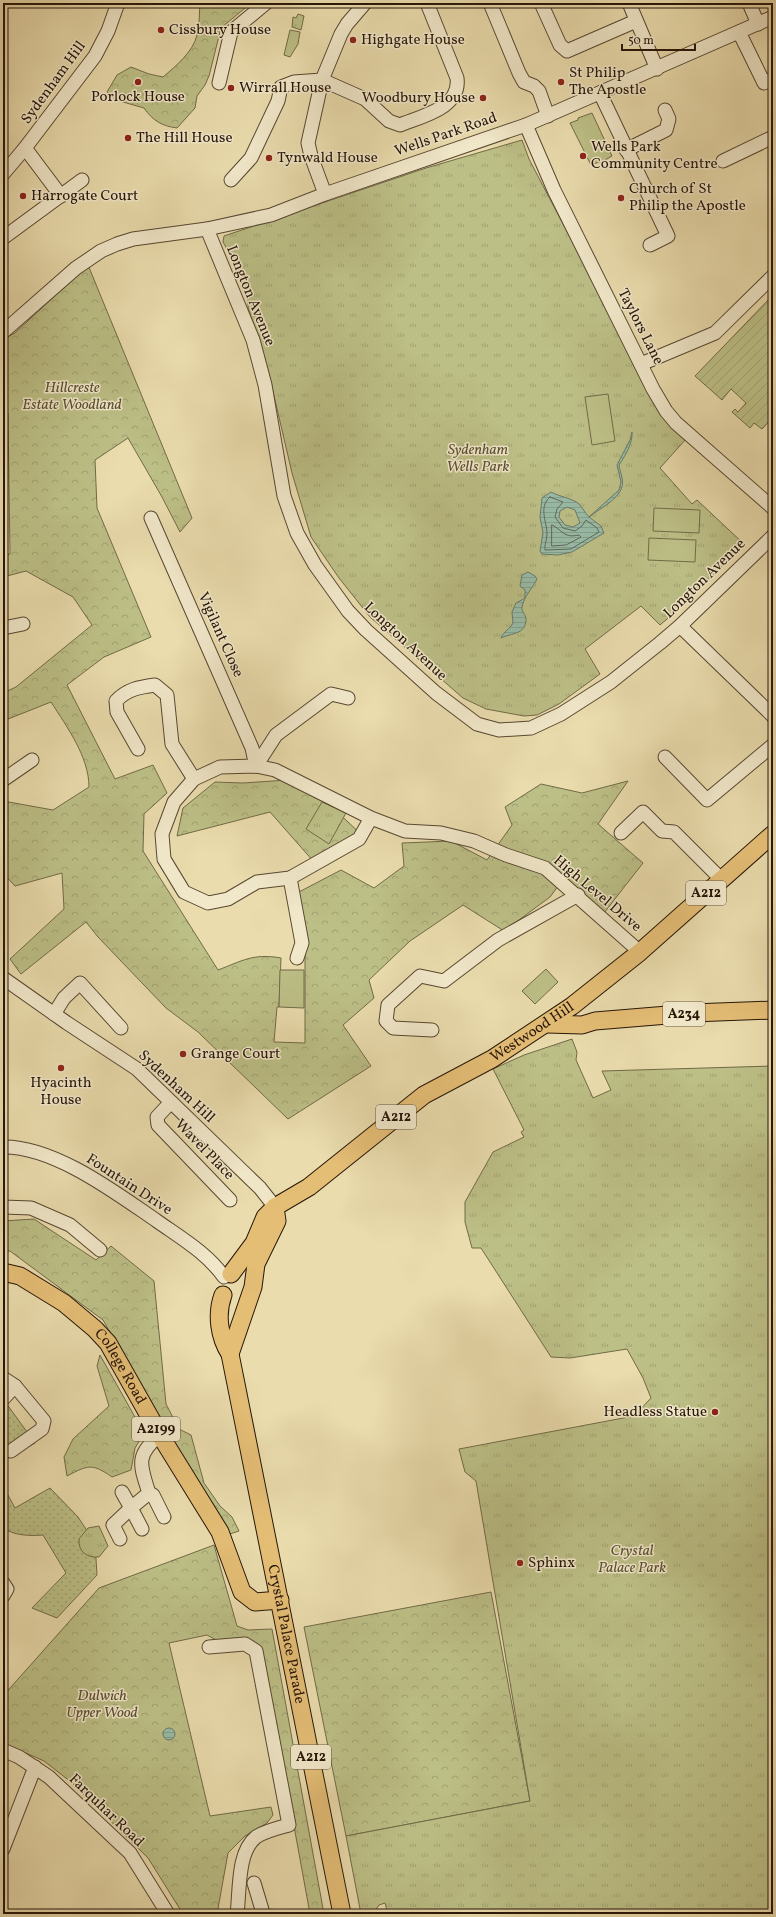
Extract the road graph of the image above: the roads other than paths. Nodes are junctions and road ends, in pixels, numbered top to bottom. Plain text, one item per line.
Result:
1 (118, 3) edge
2 (266, 3) edge
3 (365, 3) edge
4 (426, 3) edge
5 (490, 3) edge
6 (541, 3) edge
7 (629, 3) edge
8 (748, 3) edge
9 (773, 17) edge
10 (636, 21) junction
11 (758, 24) junction
12 (739, 32) junction
13 (657, 69) junction
14 (773, 79) edge
15 (322, 80) junction
16 (219, 83) dead end
17 (600, 93) junction
18 (665, 110) dead end
19 (548, 116) junction
20 (526, 125) junction
21 (773, 137) edge
22 (25, 148) junction
23 (626, 150) junction
24 (723, 161) dead end
25 (3, 174) edge
26 (82, 180) dead end
27 (231, 180) dead end
28 (325, 194) junction
29 (61, 196) junction
30 (206, 229) junction
31 (3, 238) edge
32 (650, 245) dead end
33 (773, 276) edge
34 (3, 332) edge
35 (641, 364) junction
36 (773, 508) edge
37 (151, 518) dead end
38 (773, 536) edge
39 (23, 624) dead end
40 (680, 626) junction
41 (3, 628) edge
42 (348, 698) dead end
43 (773, 716) edge
44 (773, 745) edge
45 (138, 749) dead end
46 (665, 757) dead end
47 (32, 760) dead end
48 (256, 766) junction
49 (194, 779) junction
50 (3, 780) edge
51 (371, 818) junction
52 (620, 833) dead end
53 (773, 834) edge
54 (290, 878) junction
55 (722, 880) junction
56 (578, 895) junction
57 (640, 952) junction
58 (297, 958) dead end
59 (3, 978) edge
60 (572, 1006) junction
61 (773, 1010) edge
62 (54, 1014) junction
63 (588, 1023) junction
64 (547, 1024) junction
65 (121, 1028) dead end
66 (432, 1030) dead end
67 (531, 1034) junction
68 (171, 1102) junction
69 (3, 1147) edge
70 (230, 1200) dead end
71 (3, 1207) edge
72 (275, 1207) junction
73 (100, 1250) dead end
74 (3, 1272) edge
75 (235, 1287) junction
76 (232, 1347) junction
77 (3, 1378) edge
78 (15, 1386) junction
79 (3, 1399) edge
80 (160, 1435) junction
81 (11, 1451) dead end
82 (122, 1492) dead end
83 (149, 1493) junction
84 (131, 1508) junction
85 (164, 1517) dead end
86 (142, 1529) dead end
87 (120, 1539) dead end
88 (3, 1583) edge
89 (3, 1596) edge
90 (280, 1600) junction
91 (209, 1648) dead end
92 (3, 1750) edge
93 (35, 1766) junction
94 (3, 1849) edge
95 (254, 1883) dead end
96 (258, 1898) junction
97 (238, 1908) edge
98 (163, 1911) edge
99 (263, 1913) dead end
100 (342, 1914) edge

1 - 22 street, Sydenham Hill
2 - 16 street
3 - 15 street
4 - 15 street
5 - 19 street
6 - 10 street
7 - 10 street
8 - 11 street
9 - 11 street, Wells Park Road
10 - 13 street
11 - 12 street, Wells Park Road
12 - 13 street, Wells Park Road
12 - 14 street
13 - 17 street, Wells Park Road
15 - 27 street
15 - 28 street
17 - 19 street, Wells Park Road
17 - 23 street
18 - 23 street
19 - 20 street, Wells Park Road
20 - 28 street, Wells Park Road
20 - 35 street, Taylors Lane
21 - 24 street
22 - 25 street, Sydenham Hill
22 - 29 street
23 - 32 street
26 - 29 street
28 - 30 street, Wells Park Road
29 - 31 street
30 - 34 street, Wells Park Road
30 - 40 street, Longton Avenue
33 - 35 street
35 - 36 street, Taylors Lane
37 - 48 street, Vigilant Close
38 - 40 street, Longton Avenue
39 - 41 street
40 - 43 street
42 - 48 street
44 - 46 street
45 - 49 street
47 - 50 street
48 - 49 street, High Level Drive
48 - 51 street, High Level Drive
49 - 54 street, High Level Drive
51 - 54 street, High Level Drive
51 - 56 street, High Level Drive
52 - 55 street
53 - 55 main road, Westwood Hill / A212
54 - 58 street
55 - 57 main road, Westwood Hill / A212
56 - 57 street, High Level Drive
56 - 66 street
57 - 60 main road, Westwood Hill / A212
59 - 62 street, Sydenham Hill
60 - 63 main road
60 - 64 main road, Westwood Hill / A212
61 - 63 main road, A234
62 - 65 street
62 - 68 street, Sydenham Hill
63 - 64 main road, A234
63 - 67 main road, A234
64 - 67 main road, Westwood Hill / A212
67 - 72 main road, Westwood Hill / A212
68 - 70 street, Wavel Place
68 - 72 street, Sydenham Hill
69 - 75 street, Fountain Drive
71 - 73 street
72 - 75 main road, Westwood Hill / A212
72 - 75 main road, A212
74 - 80 main road, College Road / A2199
75 - 76 main road, Crystal Palace Parade / A212
75 - 76 main road, Crystal Palace Parade / A212
76 - 90 main road, Crystal Palace Parade / A212
77 - 78 street
78 - 79 street
78 - 81 street
80 - 83 street
80 - 90 main road, College Road / A2199
82 - 84 street
83 - 84 street
83 - 85 street
84 - 86 street
84 - 87 street
88 - 89 street
90 - 100 main road, Crystal Palace Parade / A212
91 - 97 street
92 - 93 street, Farquhar Road
93 - 94 street
93 - 98 street, Farquhar Road
95 - 96 street
96 - 97 street
96 - 99 street

